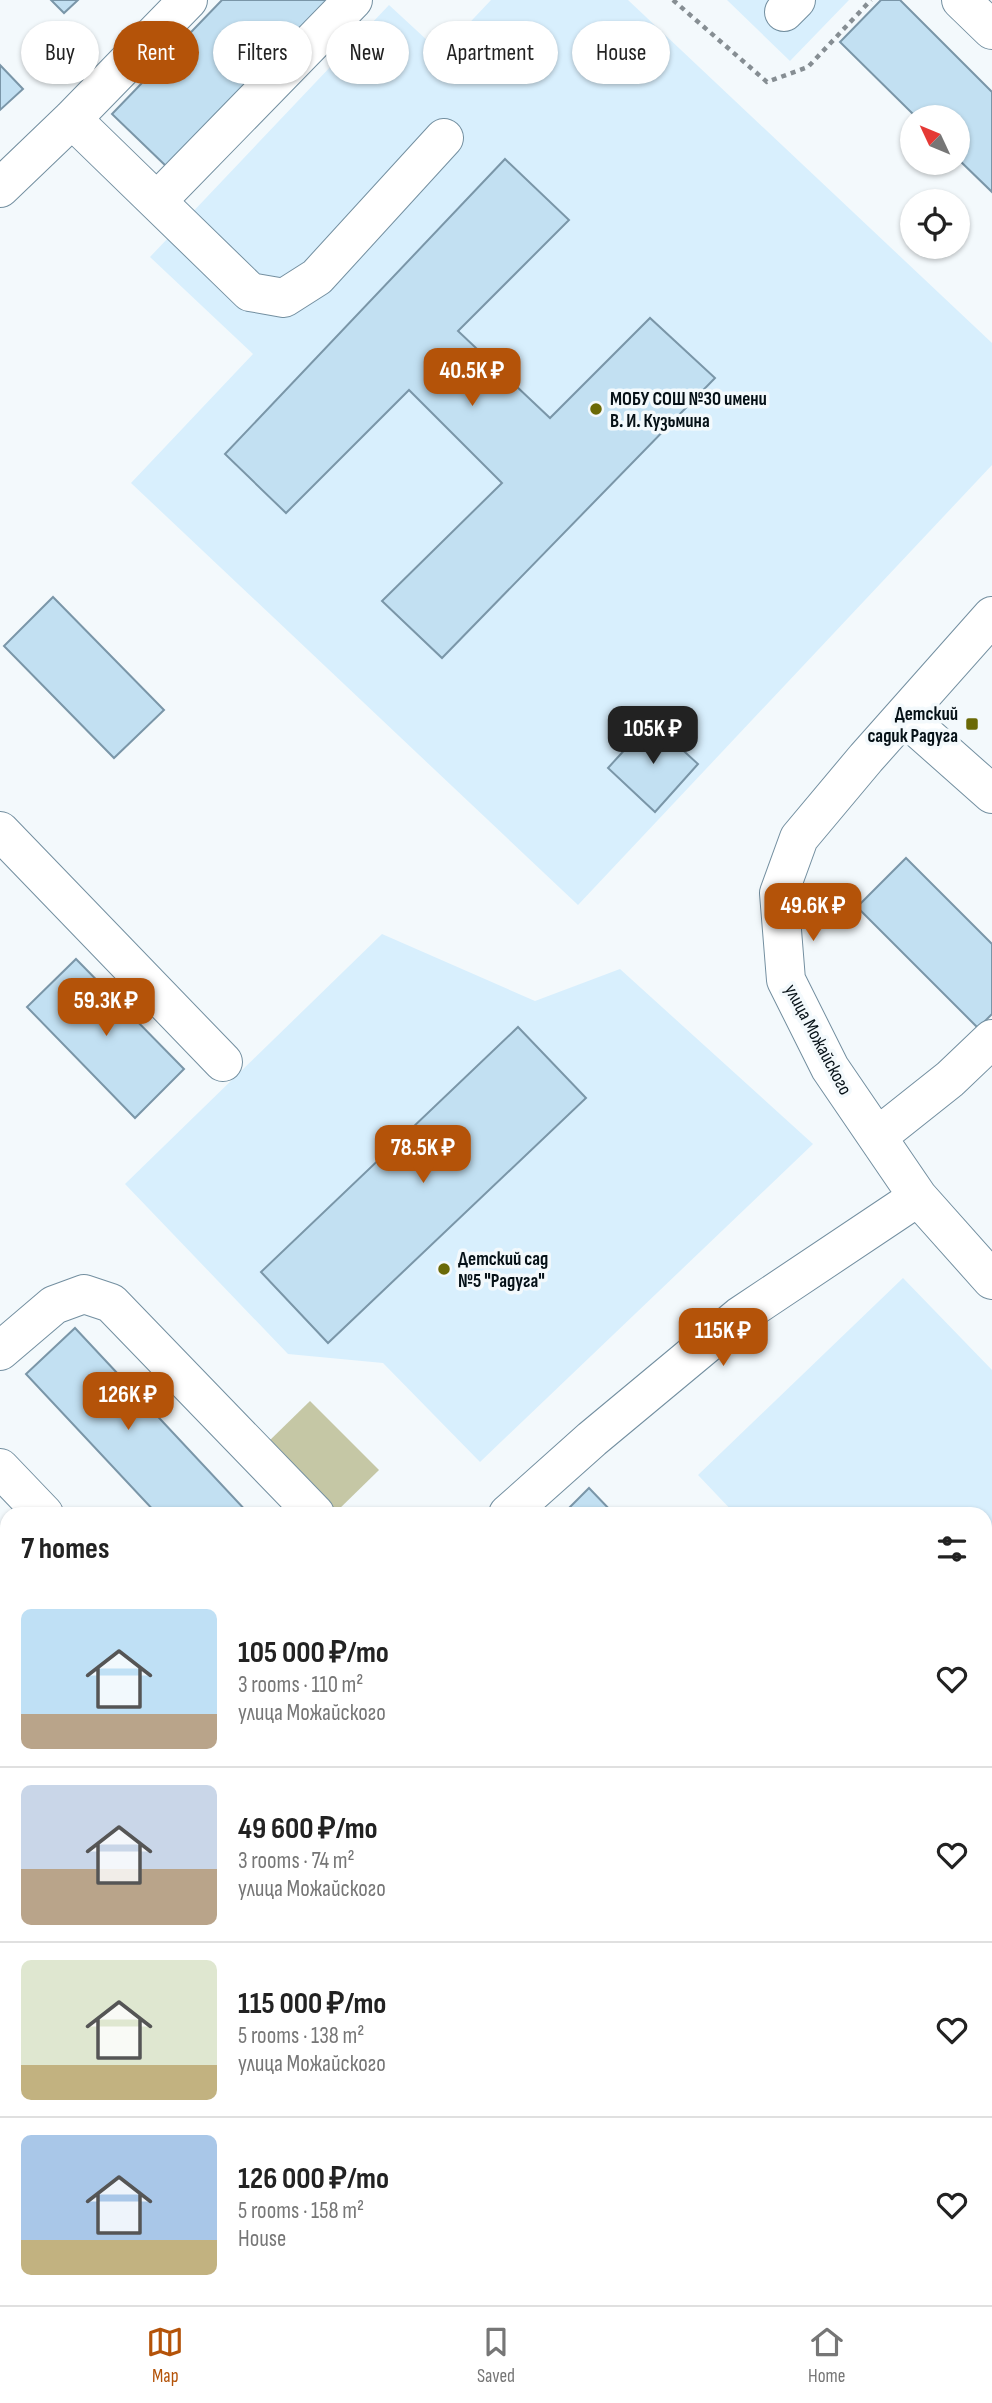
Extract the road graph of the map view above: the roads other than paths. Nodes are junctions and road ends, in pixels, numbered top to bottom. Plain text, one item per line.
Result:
1 (188, 0) edge
2 (353, 0) edge
3 (961, 0) edge
4 (992, 30) edge
5 (72, 119) junction
6 (444, 138) dead end
7 (0, 188) edge
8 (157, 201) junction
9 (992, 616) edge
10 (904, 716) junction
11 (992, 794) edge
12 (0, 831) edge
13 (992, 1040) edge
14 (223, 1062) dead end
15 (877, 1137) junction
16 (918, 1197) junction
17 (992, 1280) edge
18 (0, 1351) edge
19 (0, 1468) edge
20 (37, 1507) edge
21 (308, 1507) edge
22 (516, 1507) edge

1 - 5 street
2 - 8 street
3 - 4 street
5 - 7 street
5 - 8 street
6 - 8 street
9 - 10 street, улица Можайского
10 - 11 street
10 - 15 street, улица Можайского
12 - 14 street
13 - 15 street
15 - 16 street, улица Можайского
16 - 17 street, улица Можайского
16 - 22 street
18 - 21 street
19 - 20 street

